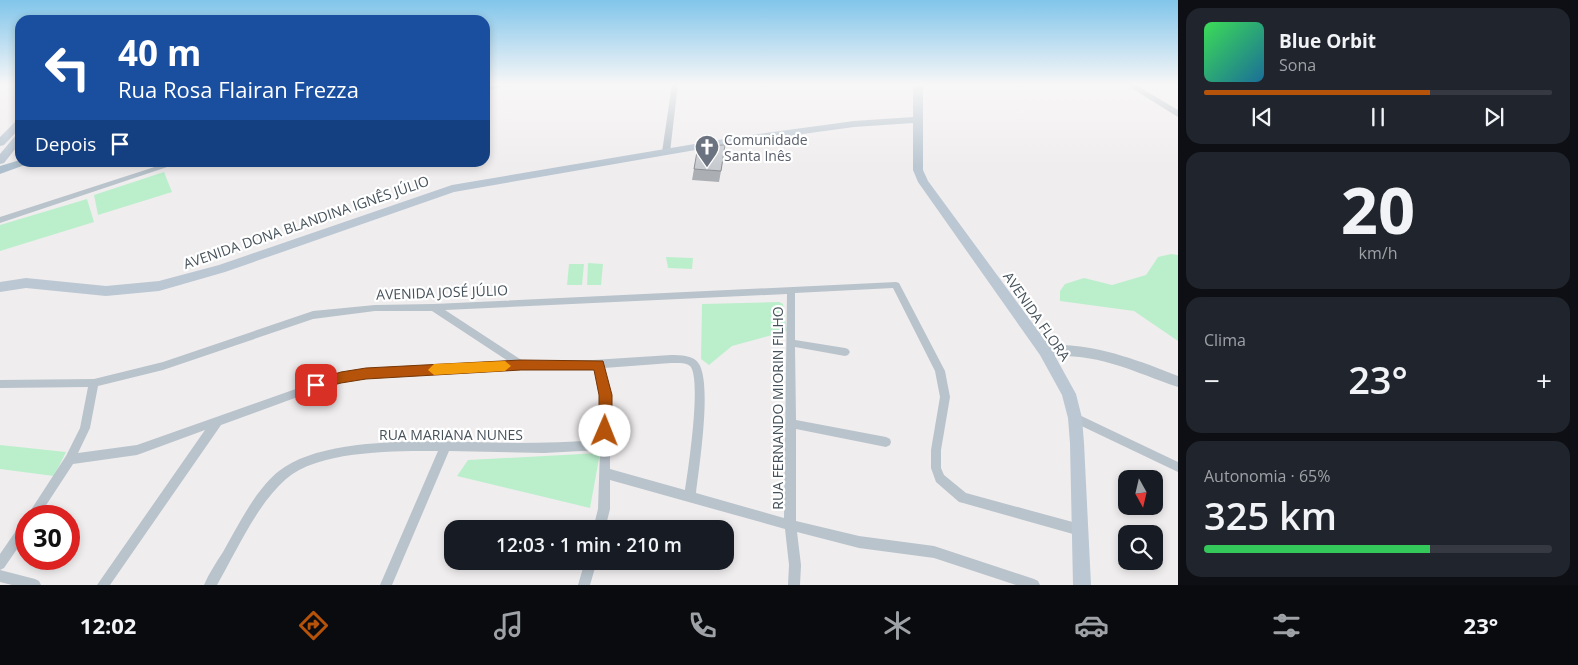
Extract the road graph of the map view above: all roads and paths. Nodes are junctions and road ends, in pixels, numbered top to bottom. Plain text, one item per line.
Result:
1 (671, 111) edge
2 (918, 111) edge
3 (918, 120) junction
4 (15, 127) edge
5 (0, 143) edge
6 (15, 143) edge
7 (666, 152) junction
8 (0, 161) edge
9 (15, 166) edge
10 (163, 167) edge
11 (0, 170) edge
12 (0, 220) edge
13 (0, 287) edge
14 (792, 292) junction
15 (434, 307) junction
16 (792, 343) junction
17 (1045, 351) junction
18 (845, 352) dead end
19 (521, 365) junction
20 (599, 365) junction
21 (1178, 382) edge
22 (94, 383) junction
23 (0, 384) edge
24 (1075, 418) junction
25 (217, 421) junction
26 (792, 424) junction
27 (886, 442) dead end
28 (604, 445) junction
29 (445, 448) junction
30 (70, 459) junction
31 (1178, 467) edge
32 (605, 473) junction
33 (690, 498) junction
34 (40, 505) edge
35 (601, 520) edge
36 (790, 525) junction
37 (1080, 530) junction
38 (15, 542) edge
39 (0, 564) edge
40 (588, 570) edge
41 (0, 576) edge
42 (35, 585) edge
43 (103, 585) edge
44 (210, 585) edge
45 (386, 585) edge
46 (584, 585) edge
47 (794, 585) edge
48 (1034, 585) edge
49 (1082, 585) edge

1 - 7 street
2 - 3 main road, AVENIDA FLORA
3 - 7 main road, AVENIDA DONA BLANDINA IGNÊS JÚLIO
3 - 17 main road, AVENIDA FLORA
4 - 5 main road
6 - 8 main road
7 - 13 main road, AVENIDA DONA BLANDINA IGNÊS JÚLIO
9 - 11 main road
10 - 12 street
14 - 15 street, AVENIDA JOSÉ JÚLIO
14 - 16 street, RUA FERNANDO MIORIN FILHO
14 - 37 street, AVENIDA JOSÉ JÚLIO
15 - 19 street
15 - 22 street, AVENIDA JOSÉ JÚLIO
16 - 18 street
16 - 26 street, RUA FERNANDO MIORIN FILHO
17 - 21 street
17 - 24 main road, AVENIDA FLORA
19 - 20 street
19 - 25 street
20 - 28 street
20 - 33 street
22 - 23 street, AVENIDA JOSÉ JÚLIO
22 - 30 street
24 - 31 street
24 - 37 main road, AVENIDA FLORA
25 - 30 street
25 - 43 street
26 - 27 street
26 - 36 street, RUA FERNANDO MIORIN FILHO
28 - 29 street, RUA MARIANA NUNES
28 - 32 street
29 - 44 street, RUA MARIANA NUNES
29 - 45 street
30 - 34 street
32 - 33 street
32 - 35 street
33 - 36 street
36 - 47 street
36 - 48 street
37 - 49 main road, AVENIDA FLORA
38 - 39 street
40 - 46 street
41 - 42 street

